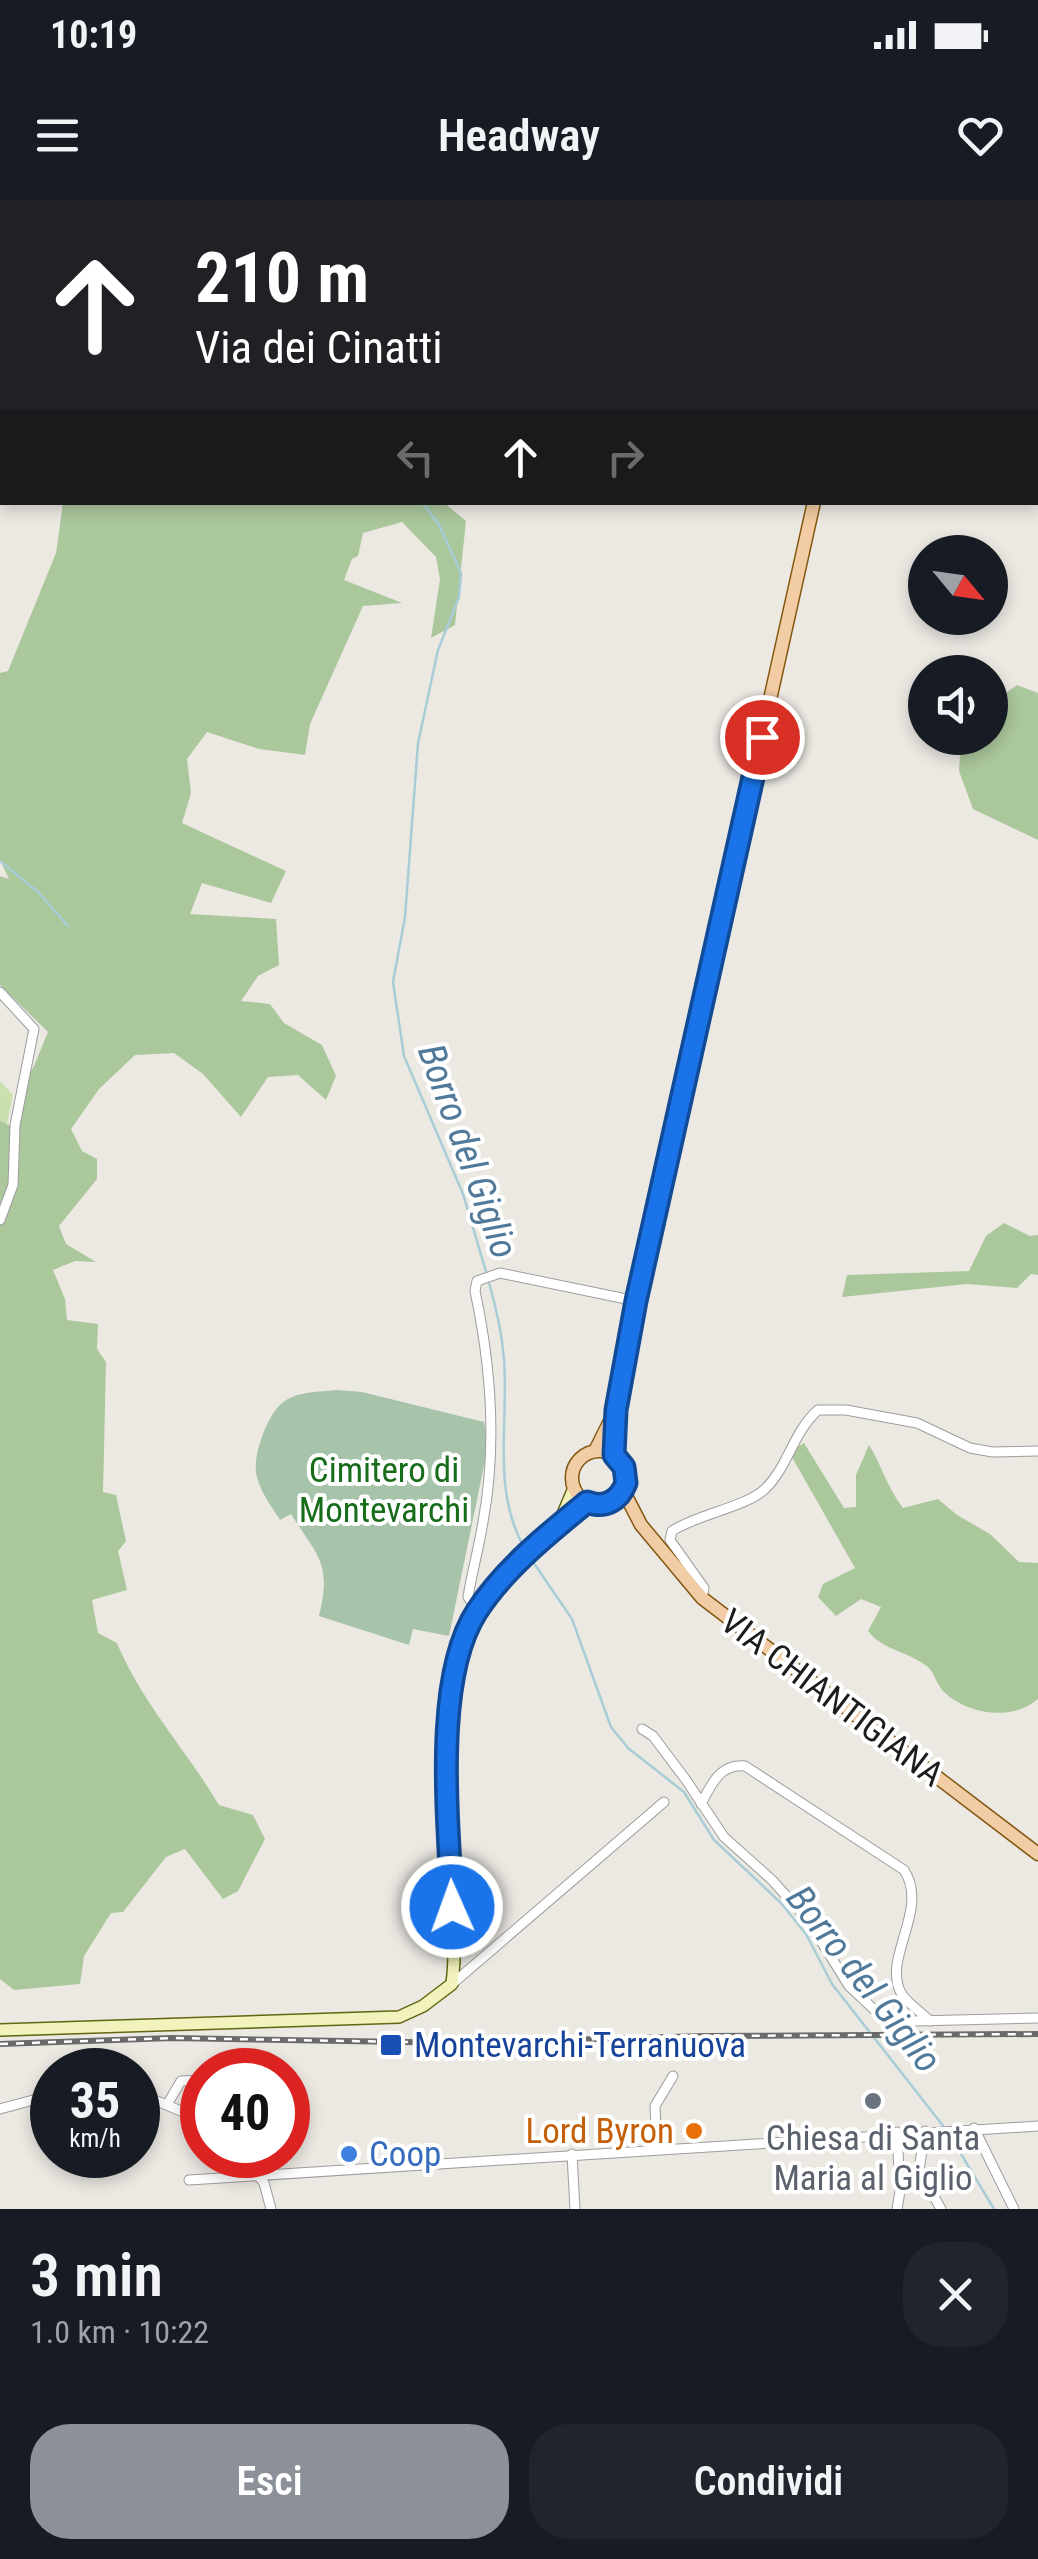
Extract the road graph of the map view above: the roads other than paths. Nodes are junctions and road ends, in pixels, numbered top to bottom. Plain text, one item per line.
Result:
1 (813, 505) edge
2 (0, 992) edge
3 (0, 1220) edge
4 (636, 1301) junction
5 (616, 1410) junction
6 (1038, 1451) edge
7 (595, 1452) junction
8 (614, 1455) junction
9 (574, 1488) junction
10 (623, 1490) junction
11 (587, 1502) junction
12 (608, 1504) junction
13 (558, 1525) junction
14 (641, 1525) junction
15 (702, 1598) junction
16 (477, 1610) junction
17 (642, 1729) dead end
18 (664, 1802) dead end
19 (701, 1804) junction
20 (1038, 1854) edge
21 (452, 1984) junction
22 (1038, 2018) edge
23 (930, 2020) junction
24 (0, 2030) edge
25 (673, 2076) dead end
26 (180, 2082) edge
27 (160, 2100) edge
28 (30, 2101) edge
29 (168, 2103) junction
30 (0, 2109) edge
31 (180, 2109) edge
32 (1038, 2126) edge
33 (974, 2128) junction
34 (928, 2131) junction
35 (897, 2132) junction
36 (657, 2149) junction
37 (572, 2154) junction
38 (310, 2172) edge
39 (224, 2178) edge
40 (260, 2178) edge
41 (189, 2180) dead end
42 (271, 2209) edge
43 (576, 2209) edge
44 (896, 2209) edge
45 (941, 2209) edge
46 (1014, 2209) edge

1 - 4 main road, VIA CHIANTIGIANA
2 - 3 street
4 - 5 main road, VIA CHIANTIGIANA
4 - 16 street
5 - 7 main road, VIA CHIANTIGIANA
5 - 8 main road, VIA CHIANTIGIANA
6 - 15 street
7 - 8 main road
7 - 9 main road, VIA CHIANTIGIANA
8 - 10 main road, VIA CHIANTIGIANA
9 - 11 main road
9 - 13 street
10 - 12 main road
10 - 14 main road, VIA CHIANTIGIANA
11 - 12 main road, VIA CHIANTIGIANA
11 - 13 street
12 - 14 main road, VIA CHIANTIGIANA
13 - 16 street
14 - 15 main road, VIA CHIANTIGIANA
15 - 20 main road, VIA CHIANTIGIANA
16 - 21 street
17 - 19 street
18 - 21 street
19 - 23 street
19 - 23 street
21 - 24 street
22 - 23 street
25 - 36 street
26 - 29 street
27 - 29 street
28 - 30 street
29 - 31 street
32 - 33 street
33 - 34 street
33 - 46 street
34 - 35 street
34 - 45 street
35 - 36 street
35 - 44 street
36 - 37 street
37 - 38 street
37 - 43 street
39 - 41 street
40 - 42 street

